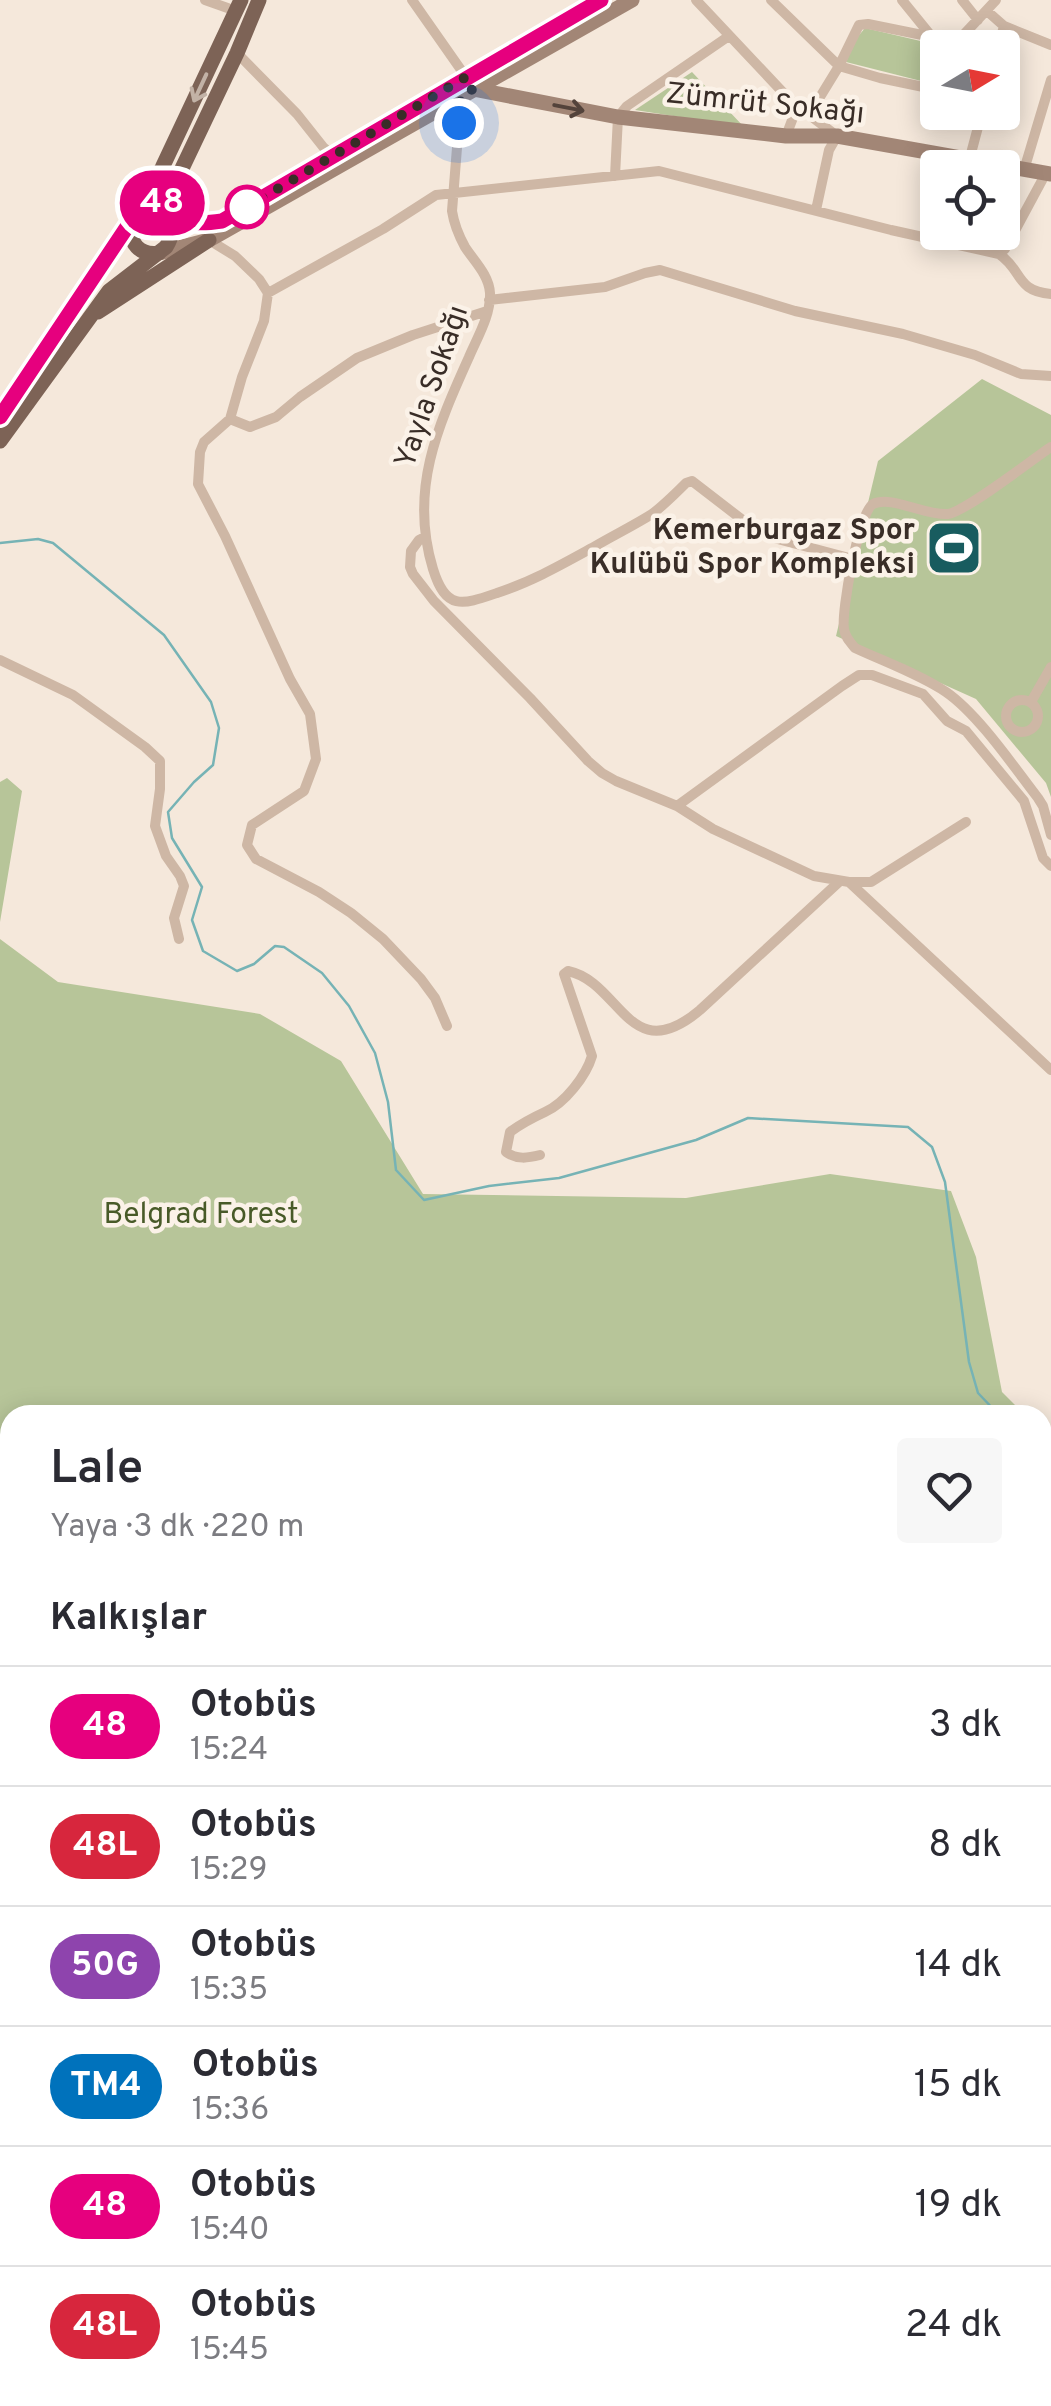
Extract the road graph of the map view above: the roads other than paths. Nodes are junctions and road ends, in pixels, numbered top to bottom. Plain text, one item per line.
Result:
1 (205, 0) edge
2 (259, 0) edge
3 (412, 0) edge
4 (601, 0) edge
5 (632, 0) edge
6 (696, 0) edge
7 (772, 0) edge
8 (902, 0) edge
9 (962, 0) edge
10 (996, 0) edge
11 (238, 6) edge
12 (983, 16) junction
13 (1004, 26) junction
14 (926, 30) edge
15 (968, 30) edge
16 (1003, 30) edge
17 (920, 35) edge
18 (729, 36) junction
19 (1051, 45) edge
20 (237, 53) junction
21 (839, 66) junction
22 (1051, 80) edge
23 (920, 86) edge
24 (467, 88) junction
25 (791, 101) junction
26 (809, 115) junction
27 (618, 117) junction
28 (786, 136) junction
29 (837, 136) junction
30 (920, 152) edge
31 (334, 156) junction
32 (1020, 169) edge
33 (1024, 170) junction
34 (1048, 174) edge
35 (616, 176) junction
36 (452, 194) junction
37 (816, 210) junction
38 (175, 214) junction
39 (133, 218) junction
40 (209, 240) junction
41 (159, 254) junction
42 (999, 254) junction
43 (268, 293) junction
44 (1051, 294) edge
45 (488, 306) junction
46 (86, 320) junction
47 (47, 362) junction
48 (1051, 376) edge
49 (0, 417) edge
50 (230, 419) junction
51 (0, 441) edge
52 (1051, 446) edge
53 (424, 537) junction
54 (854, 559) junction
55 (0, 660) edge
56 (1051, 666) edge
57 (1031, 702) junction
58 (1016, 732) junction
59 (1000, 749) junction
60 (678, 806) junction
61 (966, 822) dead end
62 (1051, 835) edge
63 (1051, 866) edge
64 (845, 882) junction
65 (179, 940) dead end
66 (447, 1026) dead end
67 (1051, 1070) edge
68 (540, 1156) dead end

1 - 11 street
2 - 20 main road
3 - 24 street
4 - 24 main road
5 - 24 main road
6 - 18 street
7 - 21 street
8 - 14 street
9 - 12 street
10 - 12 street
11 -> 39 main road
12 - 13 street
12 - 15 street
13 - 16 street
13 - 19 street
17 - 21 street
18 - 25 street
18 - 27 street
20 - 31 street
20 - 38 main road
21 - 23 street
21 - 26 street
22 - 33 street
24 -> 27 main road, Zümrüt Sokağı
24 - 31 main road
24 - 36 street, Yayla Sokağı
24 - 40 main road
25 - 26 street
25 - 28 street
26 - 29 street
27 - 28 main road, Zümrüt Sokağı
27 - 35 street
28 - 29 main road, Zümrüt Sokağı
29 - 30 main road, Zümrüt Sokağı
29 - 37 street
31 - 38 main road
32 - 33 main road, Zümrüt Sokağı
33 - 34 main road, Zümrüt Sokağı
34 - 42 street
35 - 36 street
35 - 37 street
36 - 43 street
36 - 45 street, Yayla Sokağı
37 - 42 street
38 - 39 main road
38 - 41 main road
39 - 41 main road
39 - 47 main road
40 - 41 main road
40 - 43 street
40 - 46 main road
41 - 46 main road
42 - 44 street
43 - 50 street
45 - 48 street
45 - 50 street
45 - 53 street, Yayla Sokağı
46 - 47 main road
47 - 49 main road
47 - 51 main road
50 - 66 street
52 - 54 street
53 - 54 street, Yayla Sokağı
53 - 60 street
54 - 59 street
55 - 65 street
56 - 57 street
57 - 58 street
57 - 58 street
58 - 59 street
59 - 62 street
60 - 63 street
60 - 64 street
61 - 64 street
64 - 67 street
64 - 68 street

